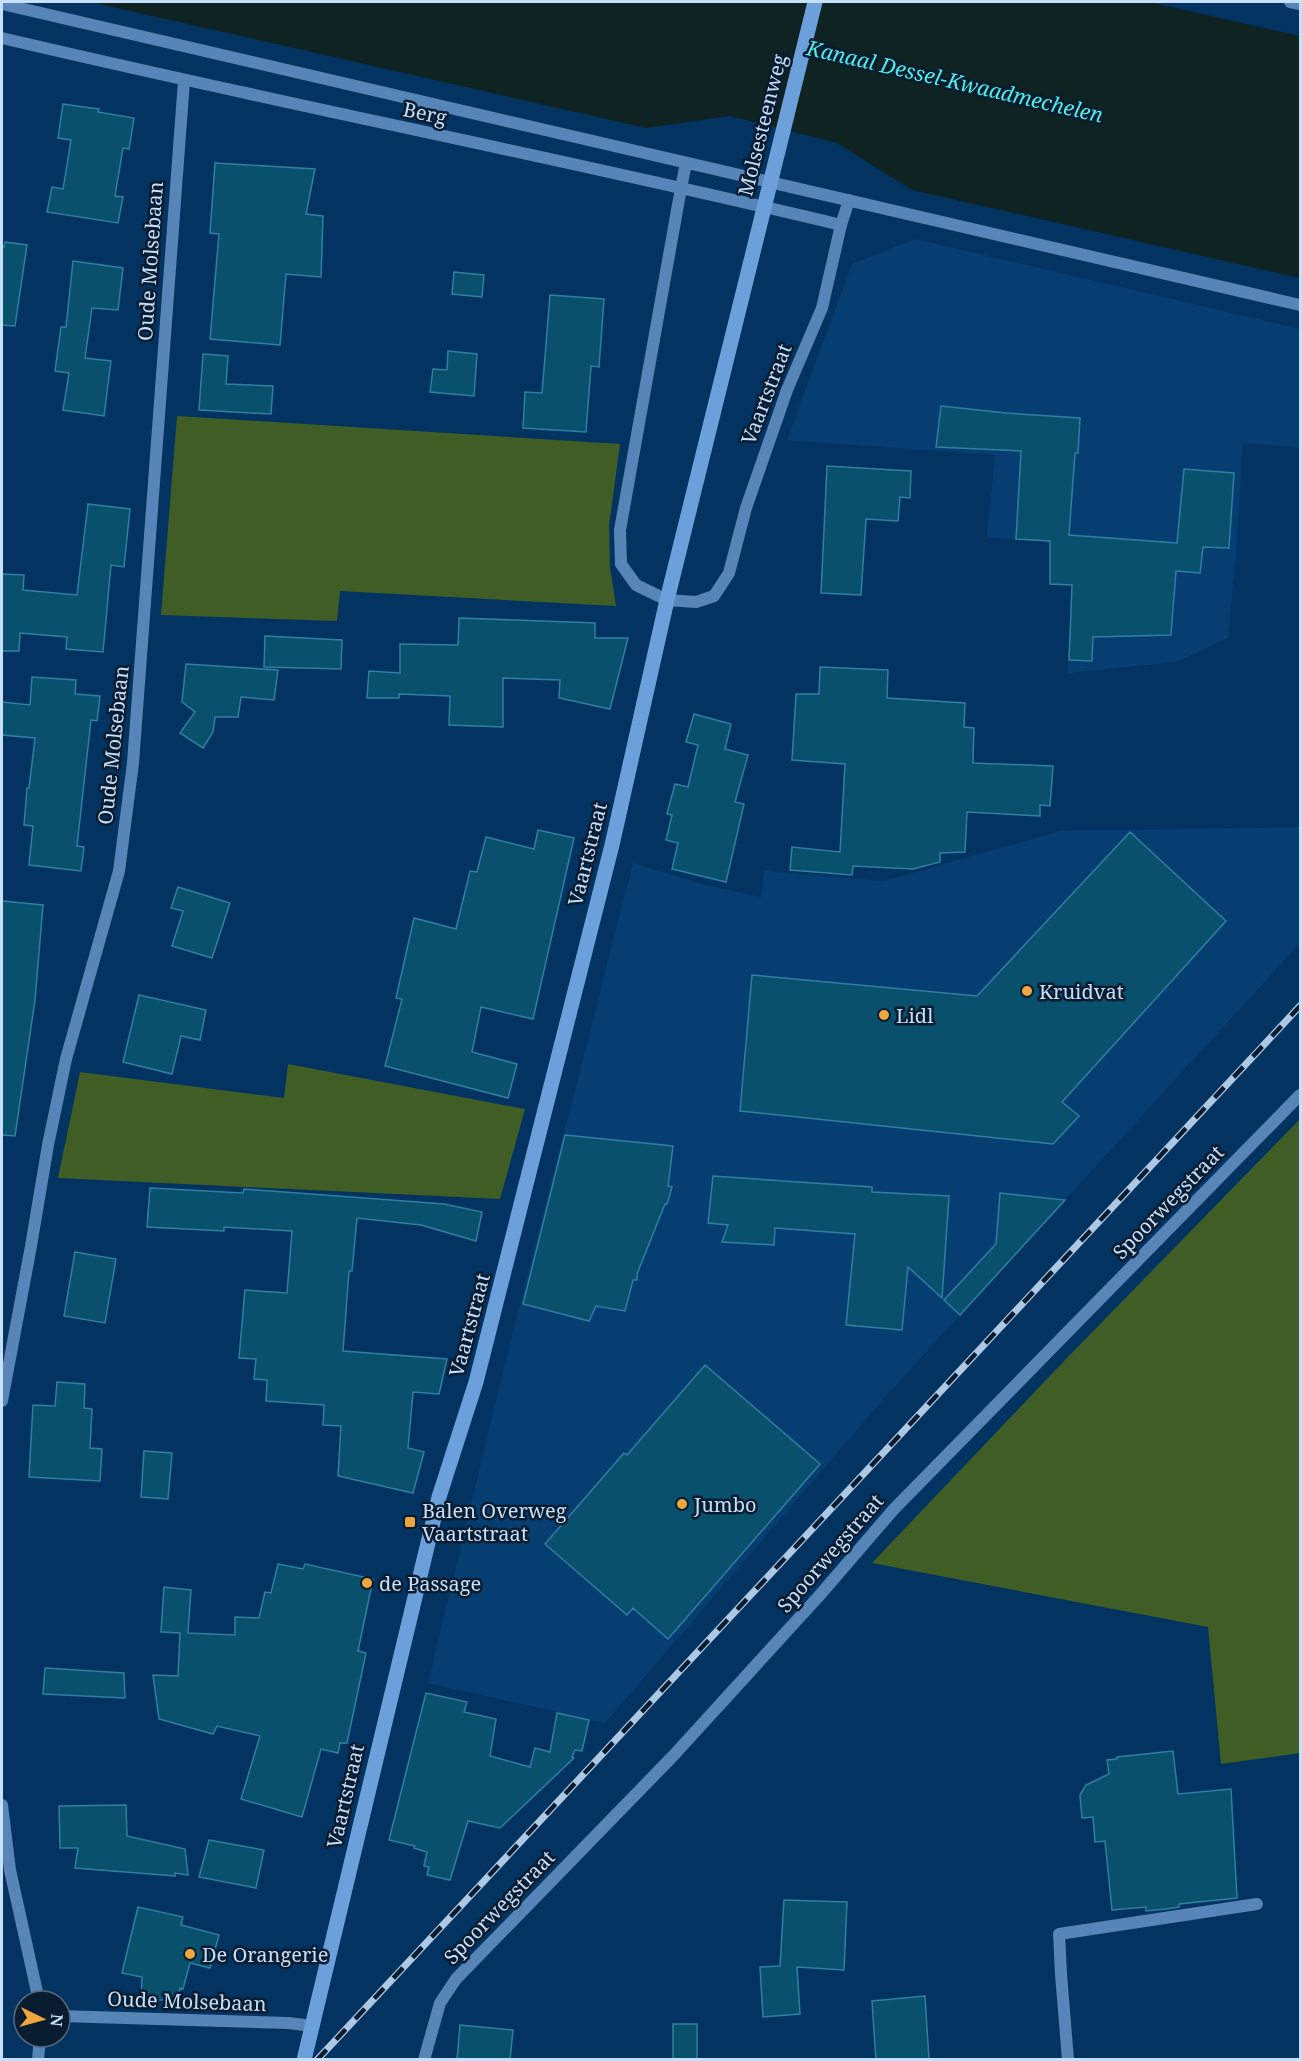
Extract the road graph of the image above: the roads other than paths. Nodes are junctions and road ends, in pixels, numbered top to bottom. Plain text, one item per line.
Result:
1 (815, 2) edge
2 (1290, 2) edge
3 (2, 4) edge
4 (1300, 4) edge
5 (2, 38) edge
6 (184, 81) junction
7 (686, 163) junction
8 (681, 188) junction
9 (849, 200) junction
10 (841, 225) junction
11 (750, 258) joint
12 (1300, 305) edge
13 (667, 600) junction
14 (1300, 1095) edge
15 (2, 1401) edge
16 (2, 1805) edge
17 (1257, 1904) dead end
18 (36, 1989) edge
19 (72, 2016) edge
20 (312, 2026) junction
21 (304, 2060) edge
22 (424, 2060) edge
23 (1068, 2060) edge

1 - 11 main road, Molsesteenweg
2 - 4 street
3 - 7 street
5 - 6 street, Berg
6 - 8 street, Berg
6 - 15 street, Oude Molsebaan
7 - 8 street, Vaartstraat
7 - 9 street
8 - 10 street, Berg
8 - 13 street, Vaartstraat
9 - 10 street
9 - 12 street
10 - 13 street, Vaartstraat
11 - 13 main road, Vaartstraat
13 - 20 main road, Vaartstraat
14 - 22 street, Spoorwegstraat
16 - 18 street
17 - 23 street
19 - 20 street, Oude Molsebaan
20 - 21 main road, Vaartstraat

